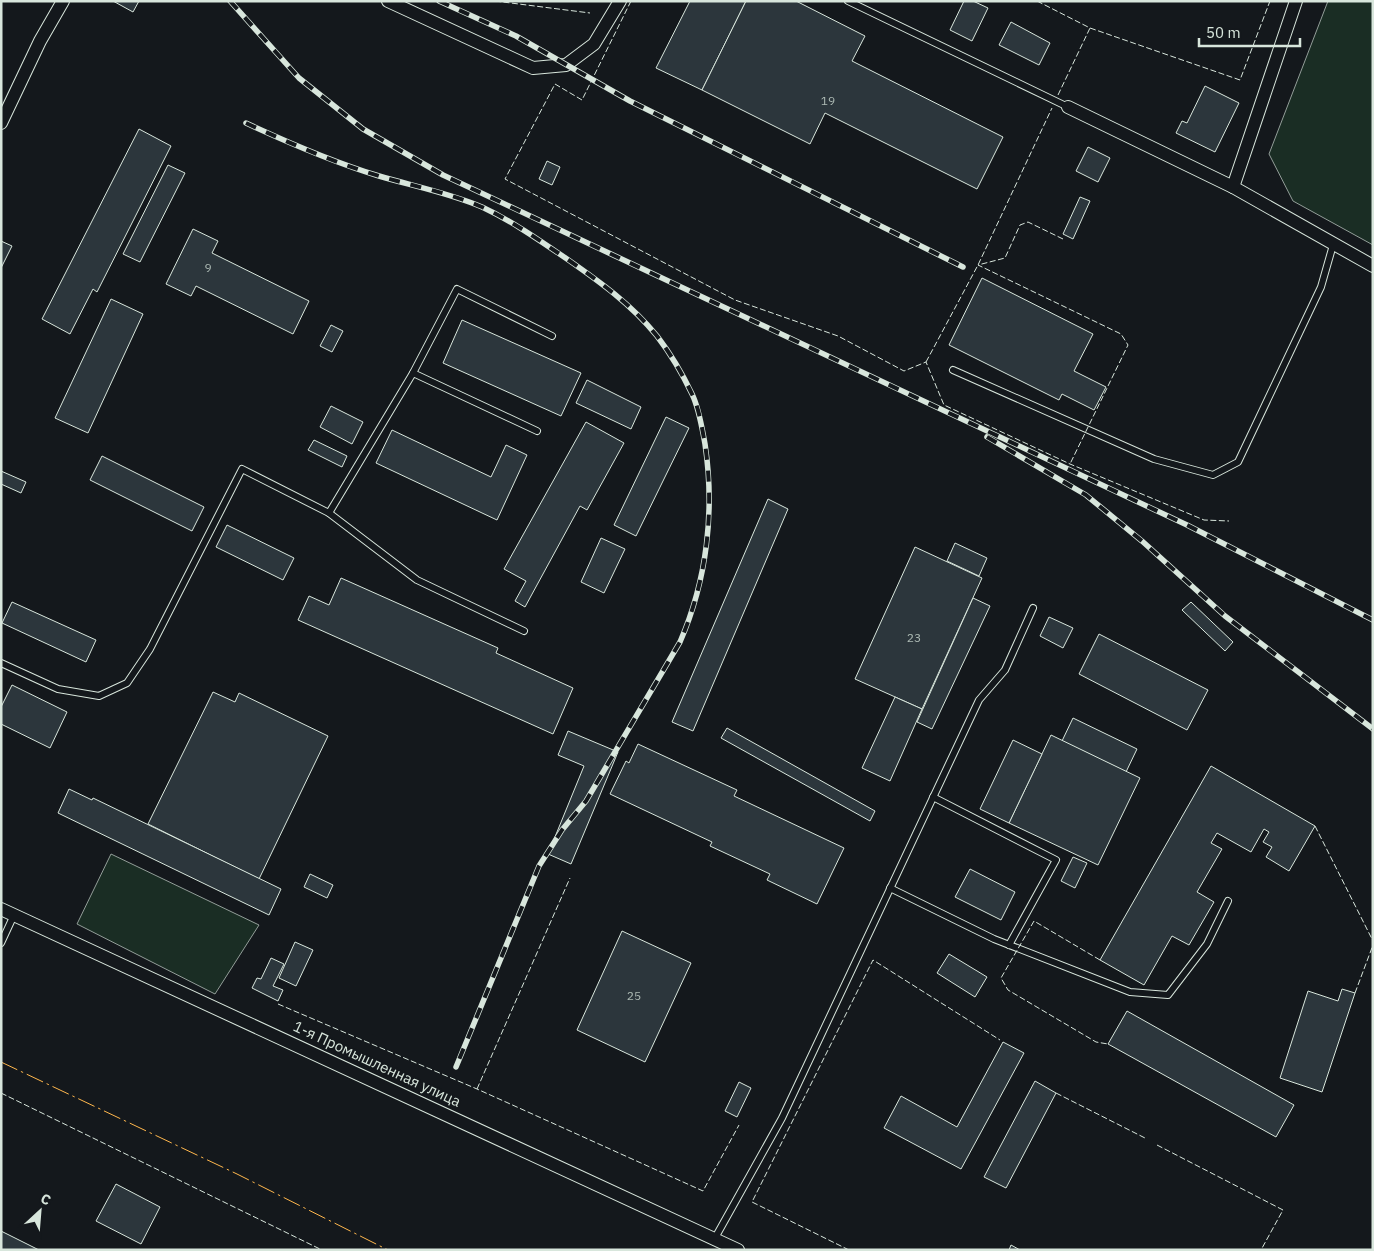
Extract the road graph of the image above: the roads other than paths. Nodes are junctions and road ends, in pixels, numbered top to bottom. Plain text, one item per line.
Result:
1 (63, 1) edge
2 (388, 1) edge
3 (620, 1) edge
4 (848, 1) edge
5 (1296, 1) edge
6 (1068, 107) joint
7 (1, 123) edge
8 (1233, 187) junction
9 (1333, 245) junction
10 (1373, 266) edge
11 (552, 336) dead end
12 (953, 370) dead end
13 (413, 373) junction
14 (537, 431) dead end
15 (329, 513) junction
16 (1033, 608) dead end
17 (524, 631) dead end
18 (1, 663) edge
19 (933, 797) junction
20 (890, 888) junction
21 (1228, 902) dead end
22 (1, 908) edge
23 (14, 915) junction
24 (1, 943) edge
25 (1009, 945) junction
26 (715, 1238) junction
27 (738, 1250) edge

1 - 7 street
2 - 3 street
4 - 6 lane
5 - 8 street
6 - 8 street
8 - 9 street
9 - 10 street
9 - 12 lane
11 - 13 lane
13 - 14 lane
13 - 15 lane
15 - 17 lane
15 - 18 lane
16 - 19 lane
19 - 20 lane
19 - 25 lane
20 - 25 lane
20 - 26 lane
21 - 25 lane
22 - 23 street, 1-я Промышленная улица
23 - 24 lane
23 - 26 street, 1-я Промышленная улица
26 - 27 street, 1-я Промышленная улица

